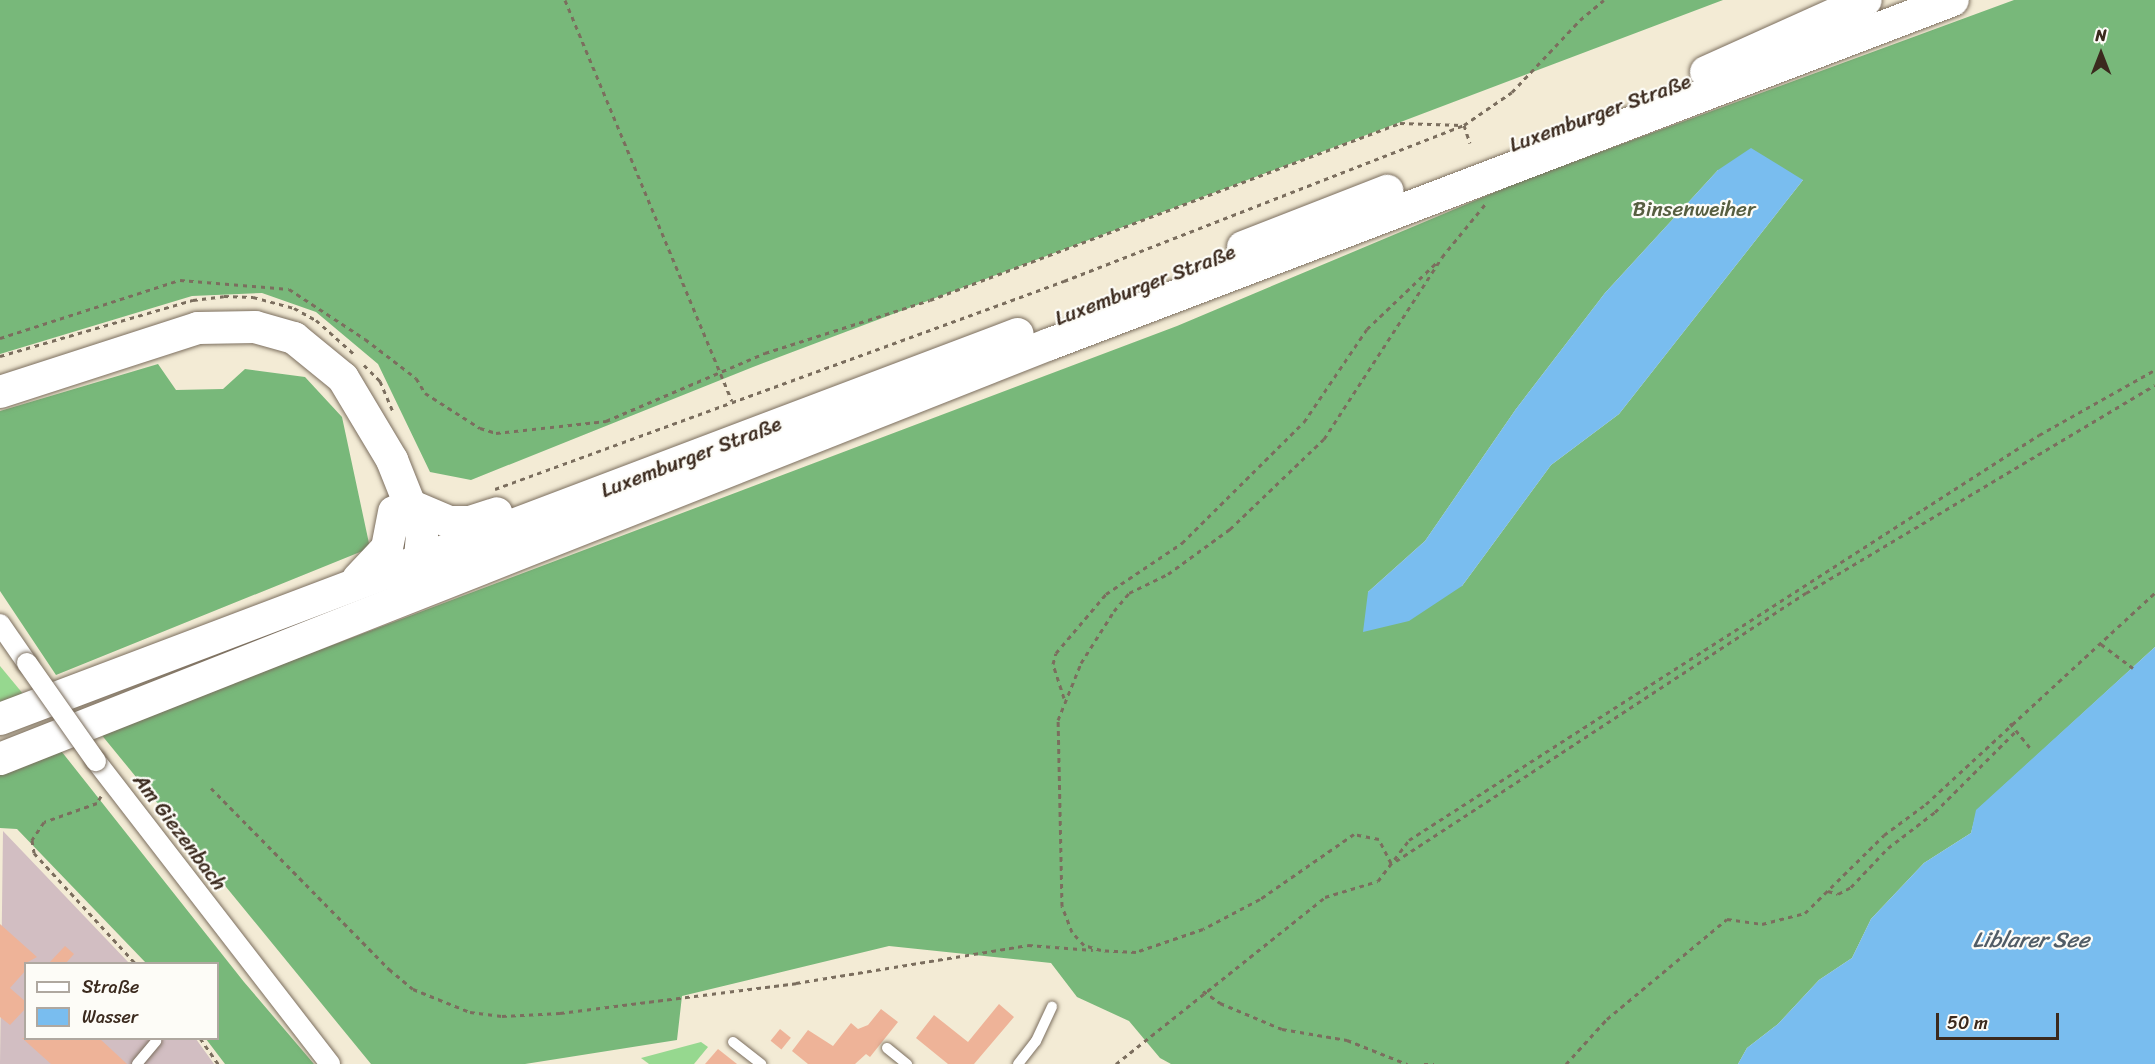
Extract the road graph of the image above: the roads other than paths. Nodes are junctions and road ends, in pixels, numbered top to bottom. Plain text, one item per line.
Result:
1 (1866, 0) edge
2 (1953, 0) edge
3 (1024, 332) junction
4 (0, 392) edge
5 (404, 509) junction
6 (587, 530) junction
7 (420, 560) junction
8 (351, 586) junction
9 (0, 624) edge
10 (0, 719) edge
11 (0, 748) edge
12 (0, 759) edge
13 (1052, 1007) dead end
14 (156, 1041) dead end
15 (733, 1042) dead end
16 (887, 1048) dead end
17 (137, 1064) edge
18 (330, 1064) edge
19 (761, 1064) edge
20 (907, 1064) edge
21 (1017, 1064) edge

1 - 3 main road, Luxemburger Straße
2 - 6 main road, Luxemburger Straße
3 - 5 main road
3 - 7 main road, Luxemburger Straße
4 - 5 main road
5 - 7 main road
5 - 8 main road
6 - 7 main road
6 - 12 main road
7 - 8 main road, Luxemburger Straße
7 - 11 main road
8 - 10 main road, Luxemburger Straße
9 - 18 street, Am Giezenbach, bridge
13 - 21 lane
14 - 17 lane
15 - 19 lane
16 - 20 lane

